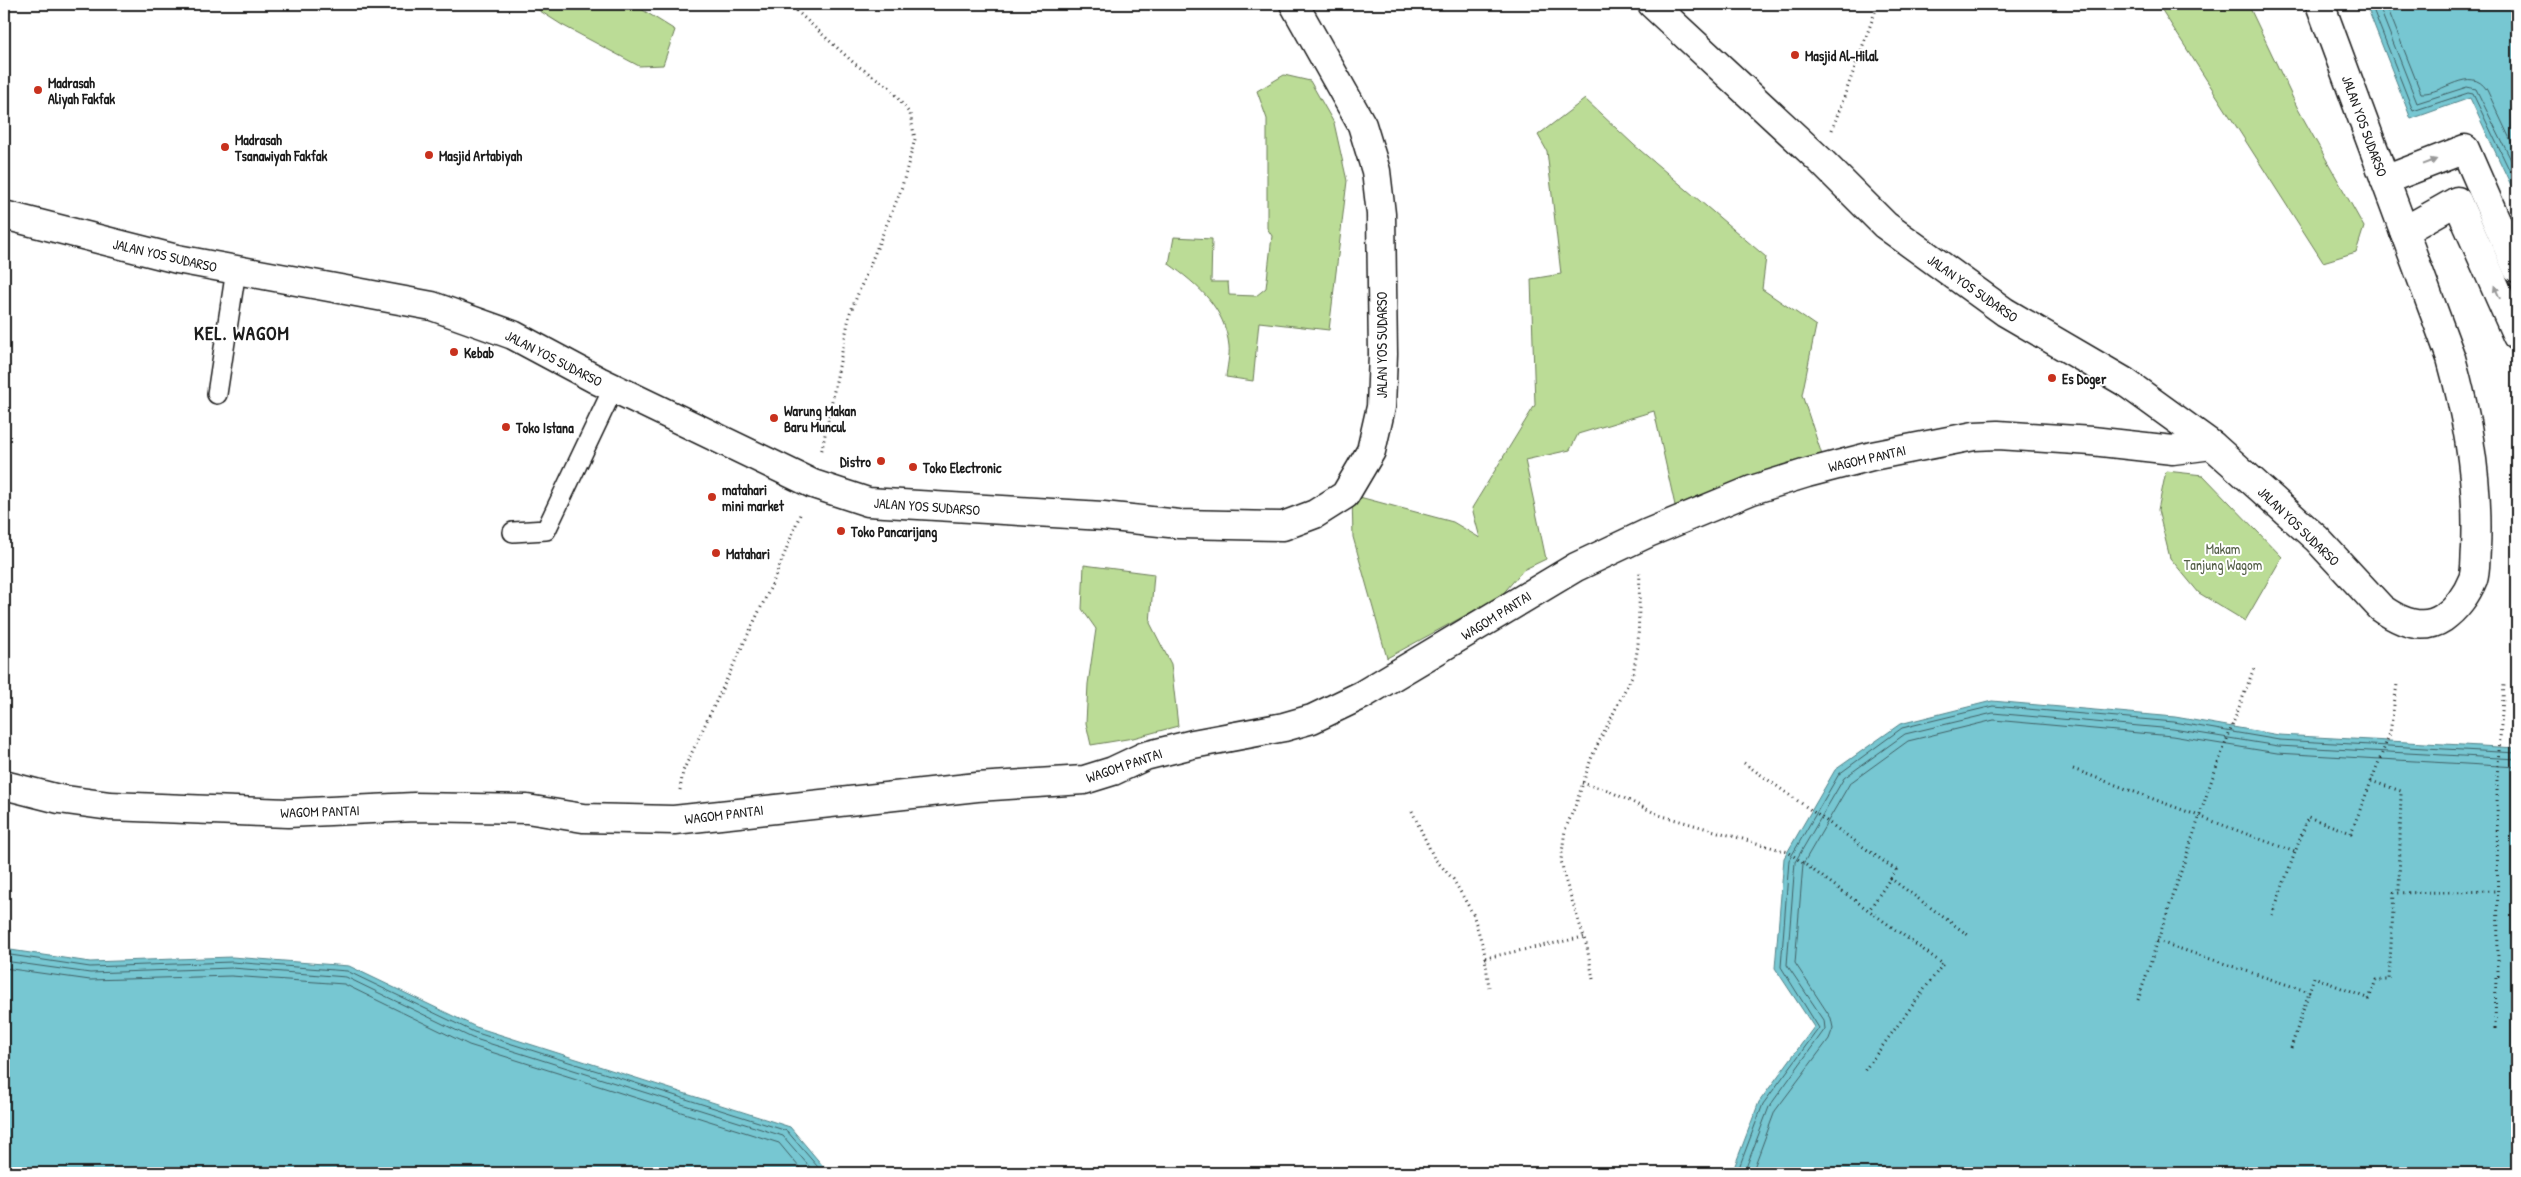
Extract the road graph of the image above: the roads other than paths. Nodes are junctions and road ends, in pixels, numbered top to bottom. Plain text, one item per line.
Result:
1 (1294, 4) edge
2 (1652, 4) edge
3 (2320, 4) edge
4 (2385, 180) junction
5 (4, 215) edge
6 (2404, 231) junction
7 (2517, 268) edge
8 (236, 270) junction
9 (2517, 336) edge
10 (613, 389) junction
11 (217, 394) dead end
12 (2212, 445) junction
13 (514, 532) dead end
14 (4, 785) edge

1 - 10 main road, JALAN YOS SUDARSO
2 - 12 main road, JALAN YOS SUDARSO
3 - 4 main road, JALAN YOS SUDARSO
4 - 6 main road, JALAN YOS SUDARSO
4 -> 7 main road
5 - 8 main road, JALAN YOS SUDARSO
9 -> 6 main road
6 - 12 main road, JALAN YOS SUDARSO
8 - 10 main road, JALAN YOS SUDARSO
8 - 11 lane
10 - 13 lane
12 - 14 main road, WAGOM PANTAI

